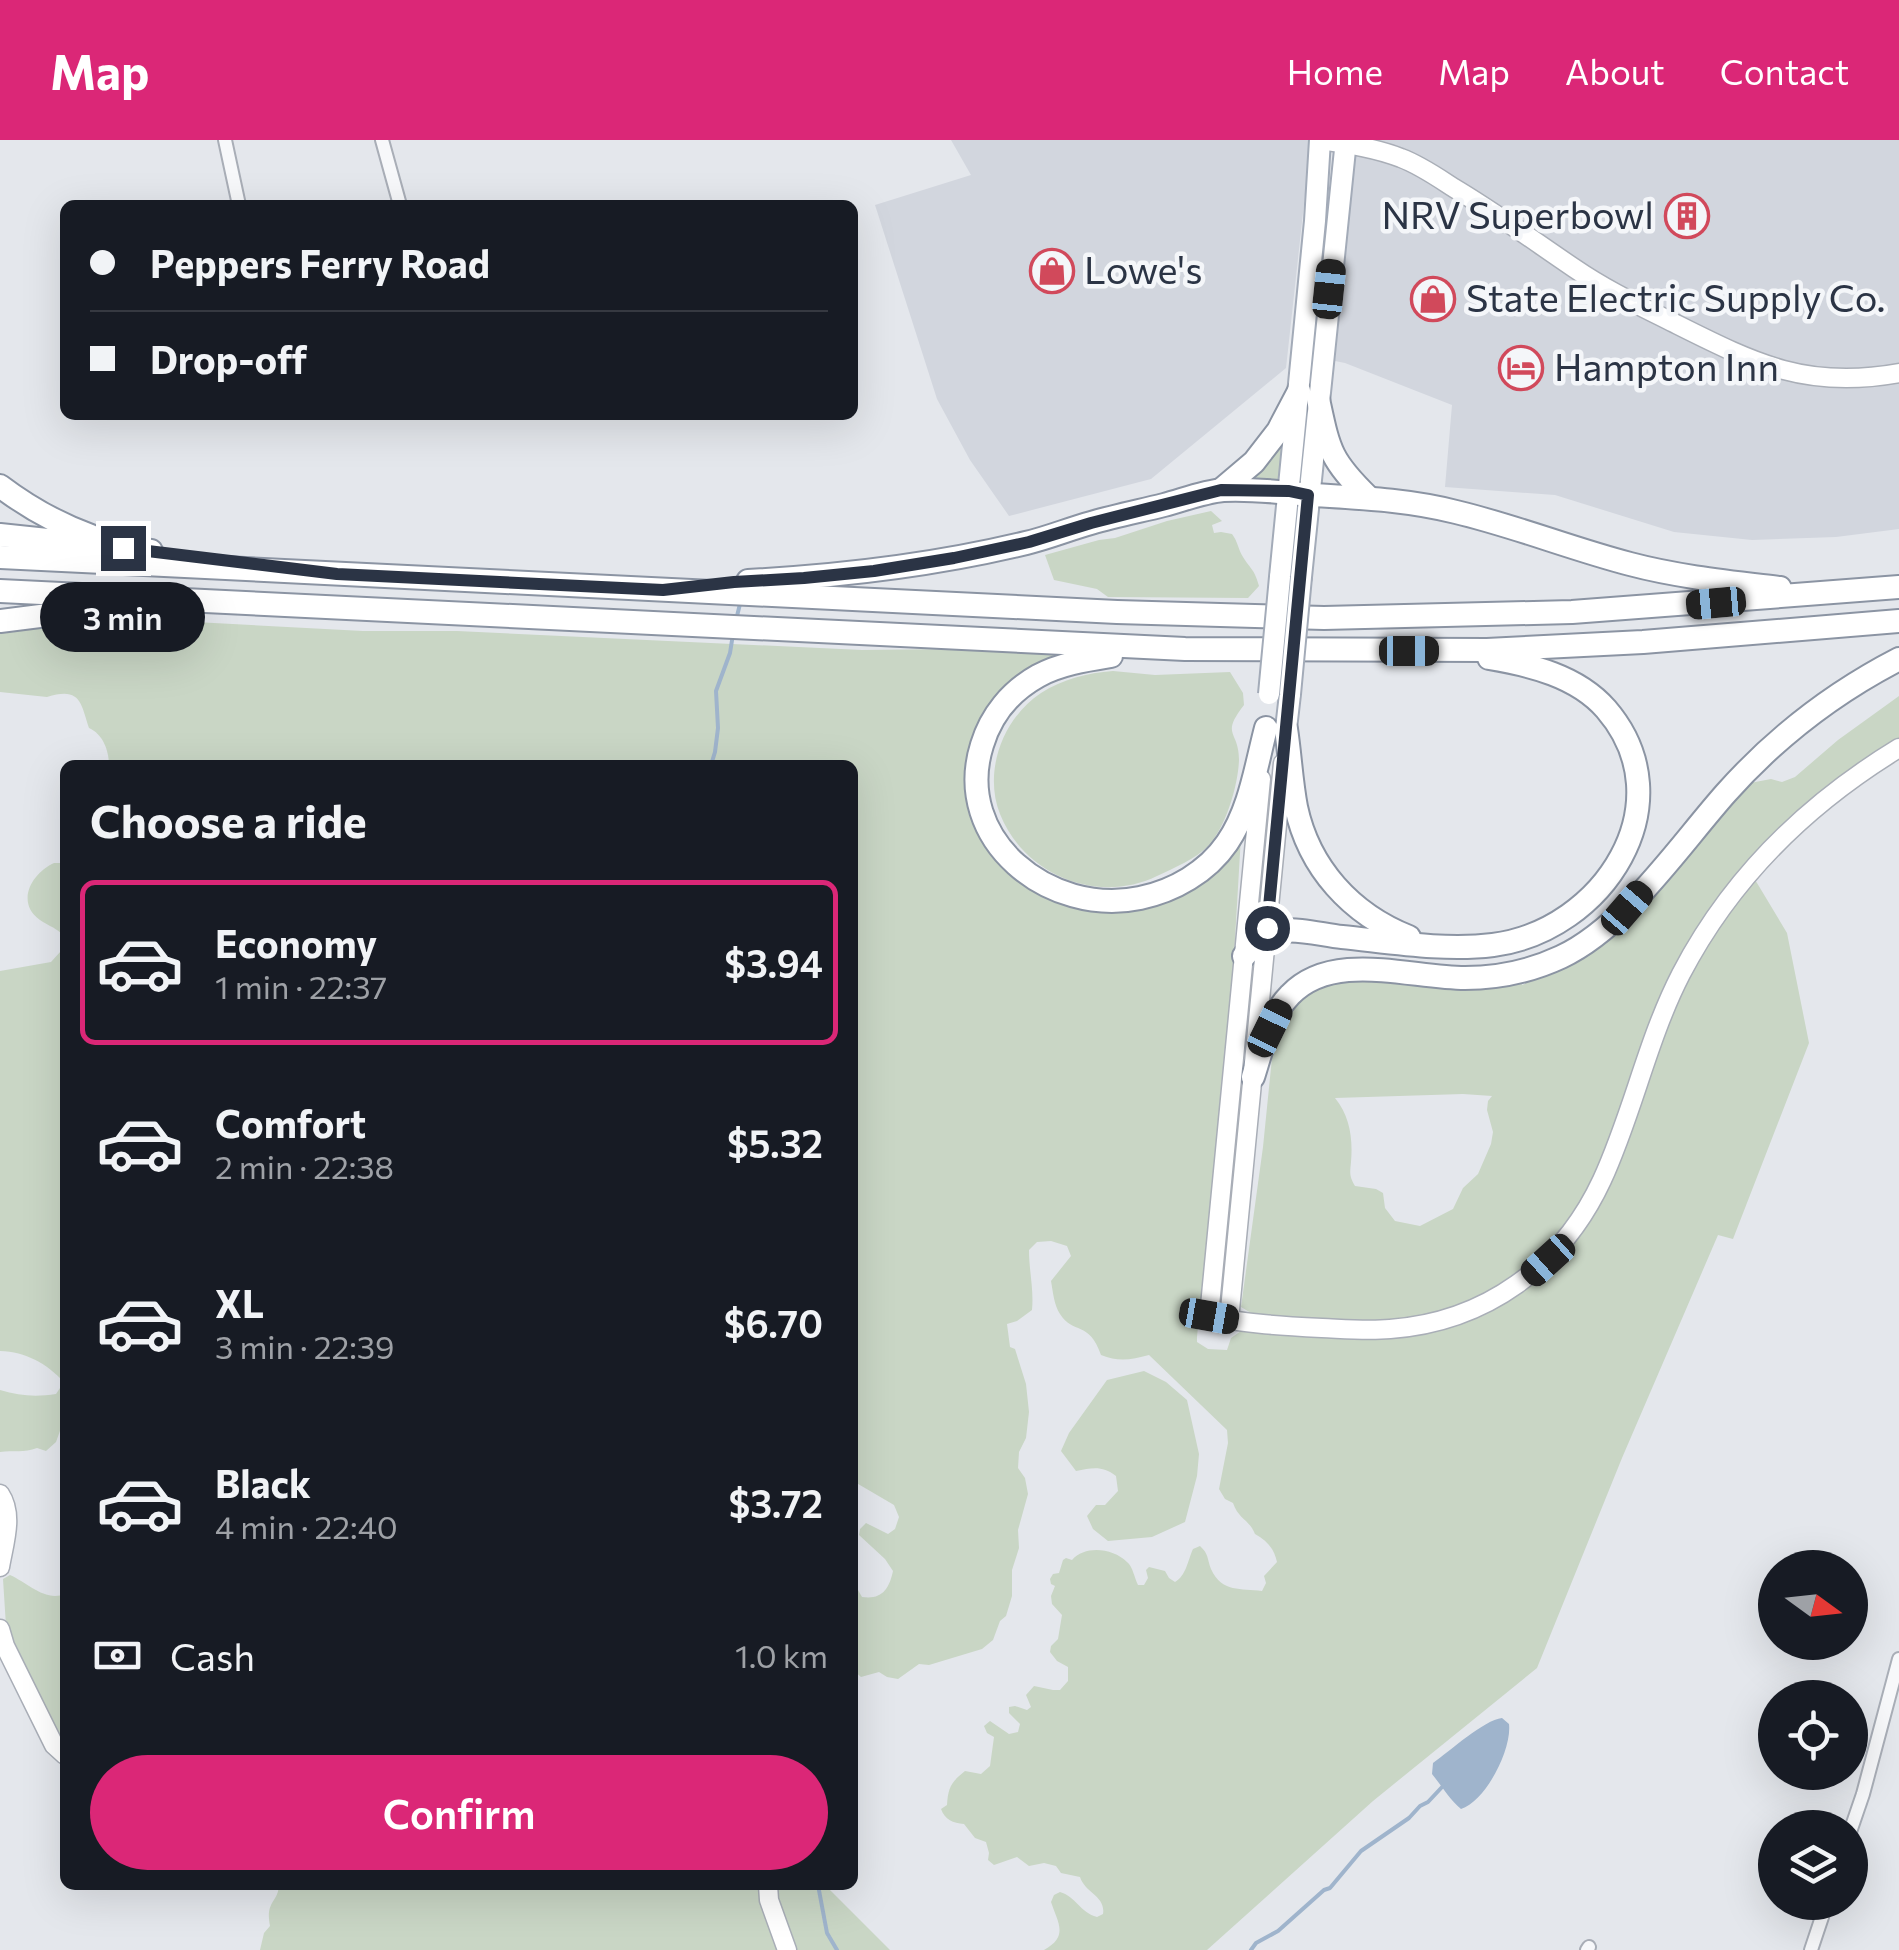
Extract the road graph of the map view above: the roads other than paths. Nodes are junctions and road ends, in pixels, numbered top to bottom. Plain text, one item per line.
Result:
1 (225, 140) edge
2 (382, 140) edge
3 (1320, 140) edge
4 (1346, 142) edge
5 (238, 200) edge
6 (399, 200) edge
7 (1899, 373) edge
8 (1308, 395) junction
9 (0, 486) edge
10 (1221, 490) junction
11 (1299, 493) junction
12 (1368, 497) junction
13 (0, 535) edge
14 (123, 548) junction
15 (0, 557) edge
16 (337, 574) junction
17 (1899, 587) edge
18 (663, 590) junction
19 (0, 591) edge
20 (1823, 594) junction
21 (259, 604) junction
22 (0, 621) edge
23 (1899, 622) edge
24 (1185, 649) junction
25 (1446, 651) junction
26 (1899, 659) edge
27 (1276, 729) junction
28 (1899, 748) edge
29 (1266, 937) junction
30 (1451, 946) junction
31 (1244, 956) junction
32 (1252, 1076) junction
33 (1229, 1320) junction
34 (0, 1494) edge
35 (0, 1566) edge
36 (0, 1628) edge
37 (1899, 1658) edge
38 (60, 1750) edge
39 (1858, 1810) edge
40 (769, 1890) edge
41 (1820, 1920) edge
42 (787, 1950) edge
43 (1811, 1950) edge

1 - 5 street
2 - 6 street
3 - 4 street
3 - 8 main road
4 - 7 street
4 - 8 main road
8 - 10 highway
8 - 11 main road
8 - 12 highway
9 - 14 highway
10 - 11 highway
10 - 18 highway
11 - 12 highway
11 - 27 main road, bridge
12 - 20 highway
13 - 14 highway
14 - 16 highway
15 - 16 highway
16 - 18 highway
17 - 20 highway
18 - 20 highway
19 - 21 highway
21 - 22 highway
21 - 24 highway
23 - 25 highway
24 - 25 highway
24 - 27 highway
25 - 30 highway
26 - 32 highway
27 - 29 street
27 - 30 highway
27 - 31 street
28 - 33 street
29 - 30 highway
29 - 31 highway
29 - 32 street
31 - 33 street
32 - 33 street
34 - 35 street
36 - 38 street
37 - 39 street
40 - 42 street
41 - 43 street

